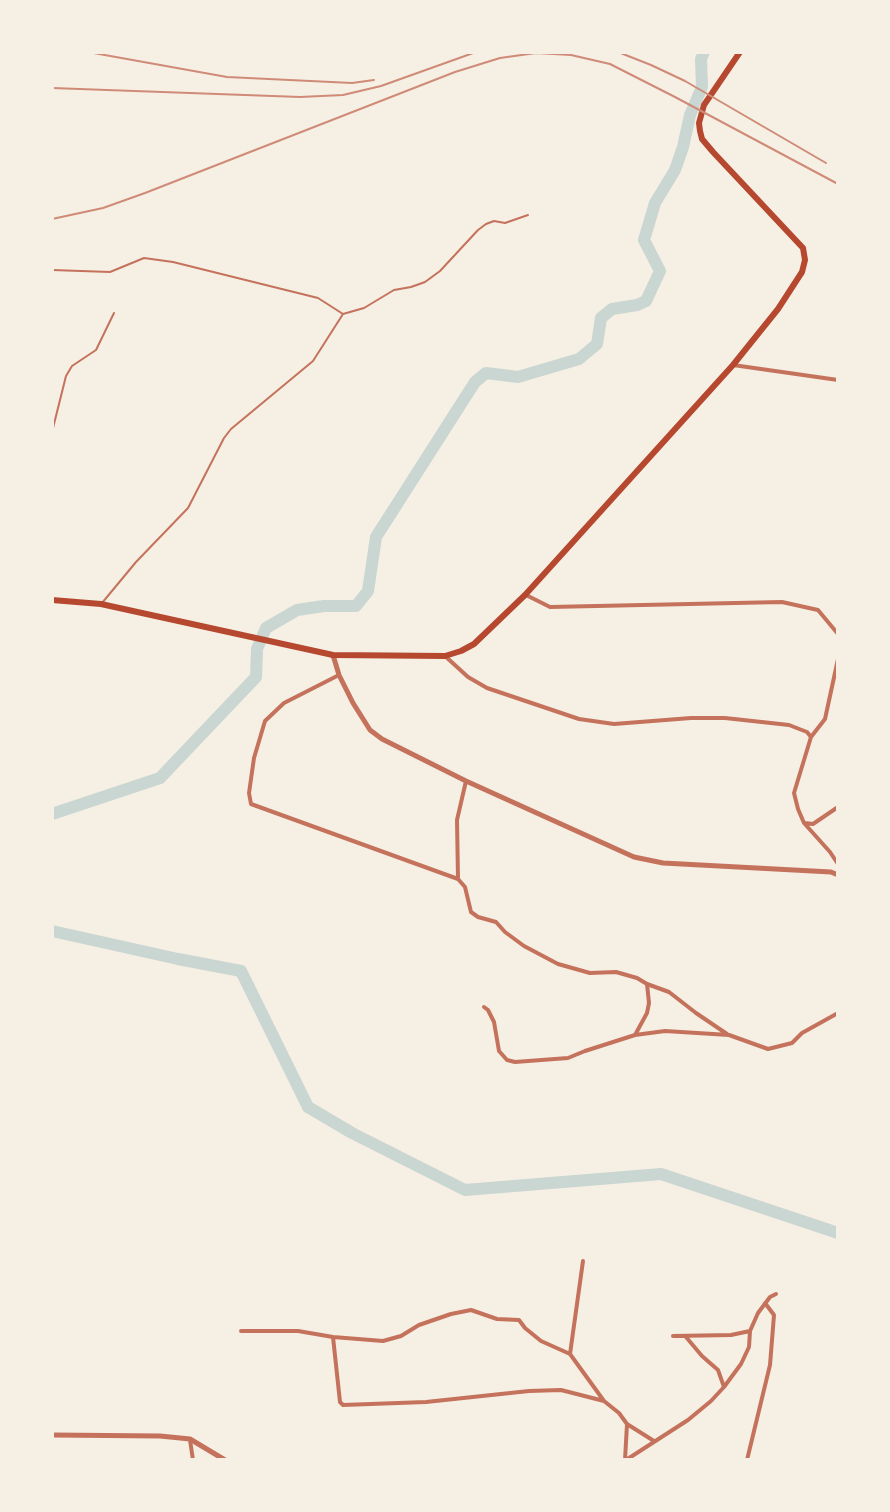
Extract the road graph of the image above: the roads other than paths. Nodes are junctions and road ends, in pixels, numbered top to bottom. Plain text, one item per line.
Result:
1 (740, 52) edge
2 (528, 215) dead end
3 (52, 270) edge
4 (114, 313) dead end
5 (343, 314) junction
6 (733, 365) junction
7 (837, 380) edge
8 (52, 432) edge
9 (525, 595) junction
10 (52, 600) edge
11 (101, 603) junction
12 (837, 634) edge
13 (333, 655) junction
14 (445, 656) junction
15 (837, 660) edge
16 (339, 675) junction
17 (811, 737) junction
18 (466, 781) junction
19 (837, 807) edge
20 (804, 823) junction
21 (837, 864) edge
22 (837, 875) edge
23 (458, 879) junction
24 (647, 984) junction
25 (484, 1007) dead end
26 (837, 1013) edge
27 (635, 1035) junction
28 (729, 1035) junction
29 (583, 1261) dead end
30 (776, 1294) dead end
31 (765, 1303) junction
32 (241, 1331) dead end
33 (750, 1331) junction
34 (673, 1336) dead end
35 (686, 1336) junction
36 (333, 1337) junction
37 (570, 1354) junction
38 (724, 1387) junction
39 (603, 1401) junction
40 (627, 1424) junction
41 (52, 1435) edge
42 (190, 1439) junction
43 (654, 1441) junction
44 (193, 1460) edge
45 (225, 1460) edge
46 (626, 1460) edge
47 (747, 1460) edge

1 - 6 main road
2 - 5 lane
3 - 5 lane
4 - 8 lane
5 - 11 lane
6 - 7 street
6 - 9 main road
9 - 12 street
9 - 14 main road
10 - 11 main road
11 - 13 main road
13 - 14 main road
13 - 16 street
14 - 17 street
15 - 17 street
16 - 18 street
16 - 23 street
17 - 20 street
18 - 22 street
18 - 23 street
19 - 20 street
20 - 21 street
23 - 24 street
24 - 27 street
24 - 28 street
25 - 27 street
26 - 28 street
27 - 28 street
29 - 37 street
30 - 31 street
31 - 33 street
31 - 47 street
32 - 36 street
33 - 35 street
33 - 38 street
34 - 35 street
35 - 38 street
36 - 37 street
36 - 39 street
37 - 39 street
38 - 43 street
39 - 40 street
40 - 43 street
40 - 46 street
41 - 42 street
42 - 44 street
42 - 45 street
43 - 46 street

